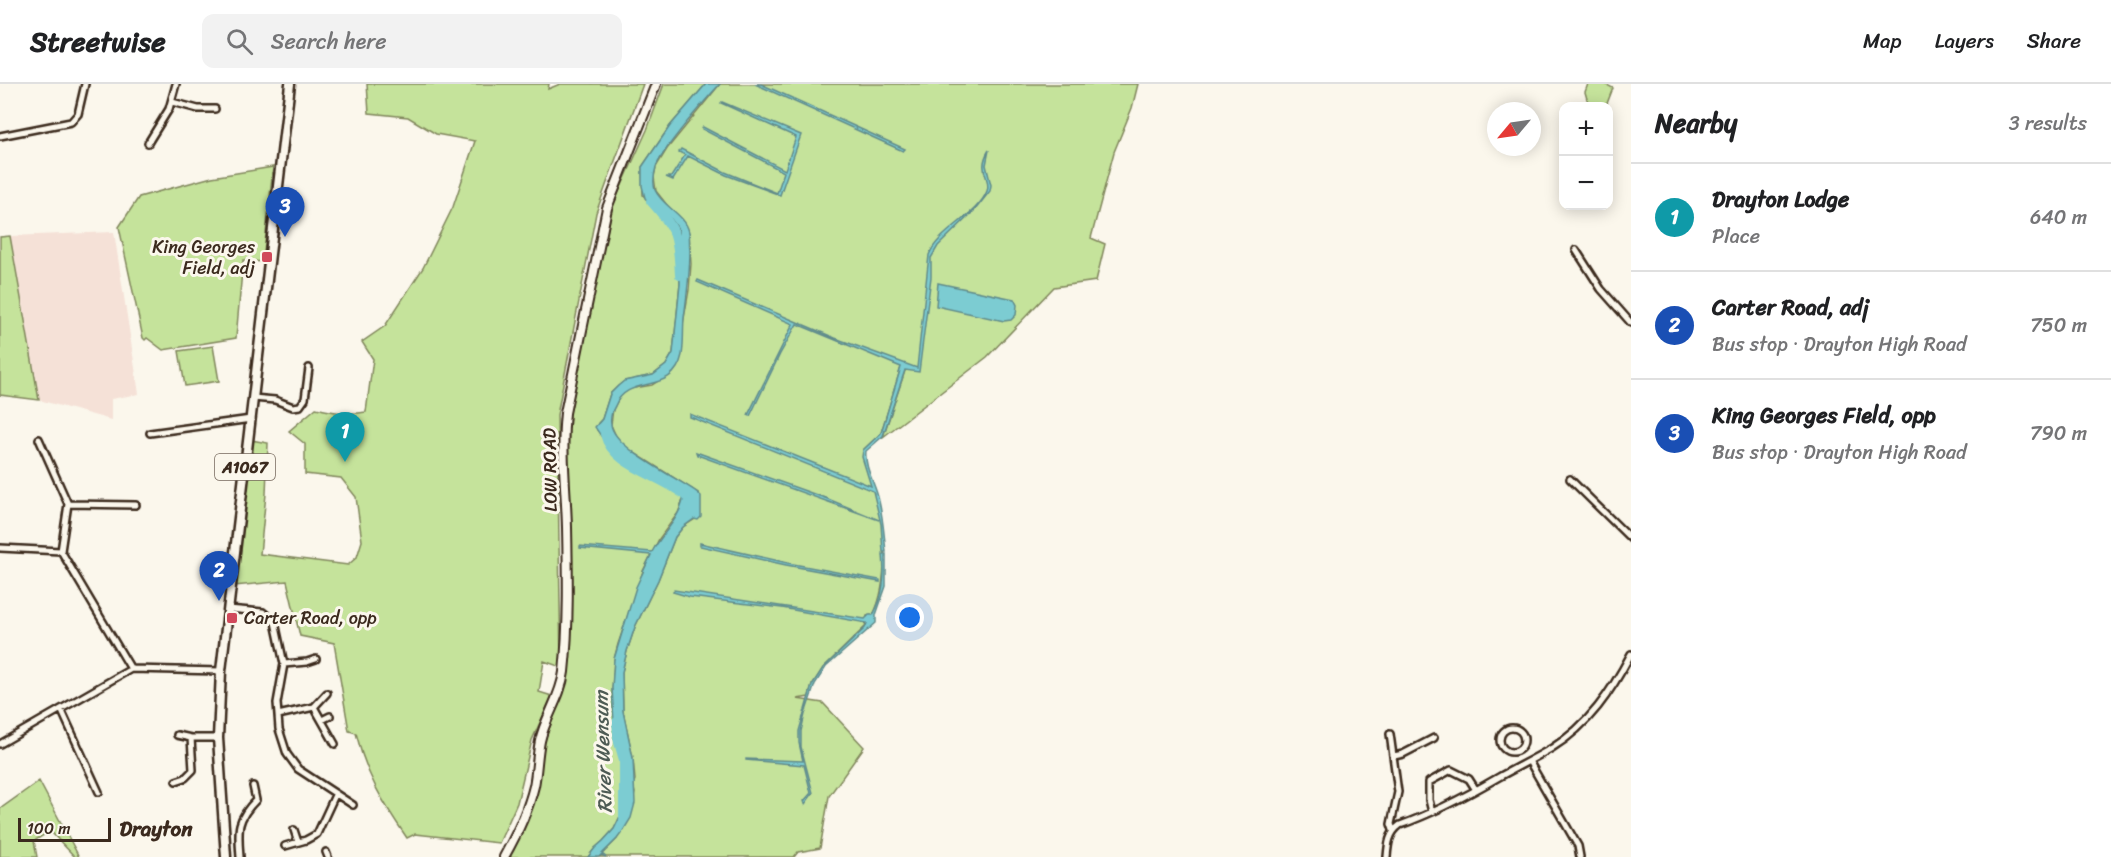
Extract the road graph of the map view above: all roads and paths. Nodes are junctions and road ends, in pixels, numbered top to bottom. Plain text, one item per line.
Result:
1 (85, 84) edge
2 (176, 84) edge
3 (290, 84) edge
4 (656, 84) edge
5 (172, 102) junction
6 (211, 117) dead end
7 (145, 134) dead end
8 (0, 136) edge
9 (1576, 250) dead end
10 (1631, 323) edge
11 (316, 374) dead end
12 (253, 398) junction
13 (251, 418) junction
14 (150, 433) dead end
15 (39, 439) dead end
16 (1570, 479) dead end
17 (68, 504) junction
18 (136, 505) dead end
19 (1631, 539) edge
20 (0, 548) edge
21 (61, 551) junction
22 (227, 609) junction
23 (1631, 654) edge
24 (316, 659) dead end
25 (284, 664) junction
26 (131, 669) junction
27 (221, 671) junction
28 (327, 693) dead end
29 (314, 707) junction
30 (61, 710) junction
31 (278, 714) junction
32 (330, 716) dead end
33 (322, 720) junction
34 (177, 735) dead end
35 (1399, 735) dead end
36 (191, 738) junction
37 (218, 738) junction
38 (1434, 738) dead end
39 (0, 744) edge
40 (335, 744) dead end
41 (1518, 750) junction
42 (1394, 756) junction
43 (1527, 762) junction
44 (176, 781) dead end
45 (254, 786) dead end
46 (1476, 790) junction
47 (99, 792) dead end
48 (335, 795) junction
49 (353, 806) dead end
50 (1432, 812) junction
51 (294, 830) dead end
52 (1393, 831) junction
53 (298, 842) junction
54 (285, 846) dead end
55 (226, 857) edge
56 (240, 857) edge
57 (504, 857) edge
58 (1387, 857) edge
59 (1573, 857) edge
60 (1580, 857) edge

1 - 8 street
2 - 5 street
3 - 12 main road, A1067
4 - 57 street, LOW ROAD
5 - 6 street
5 - 7 street
9 - 10 street
11 - 12 street
12 - 13 main road, A1067
13 - 14 street
13 - 22 main road, A1067
15 - 17 street
16 - 19 street
17 - 18 street
17 - 21 street
20 - 21 street
21 - 26 street
22 - 25 street
22 - 27 main road, A1067
23 - 43 street
24 - 25 street
25 - 31 street
26 - 27 street
26 - 30 street
27 - 37 main road, A1067
28 - 29 street
29 - 31 street
29 - 33 street
30 - 39 street
30 - 47 street
31 - 48 street
32 - 33 street
33 - 40 street
34 - 36 street
35 - 42 street
36 - 37 street
36 - 44 street
37 - 55 main road, A1067
38 - 42 street
41 - 41 street
41 - 43 street
42 - 52 street
43 - 46 street
43 - 60 street
45 - 56 street
46 - 50 street
46 - 50 street
48 - 49 street
48 - 53 street
50 - 52 street
51 - 53 street
52 - 58 street
53 - 54 street
59 - 60 street

